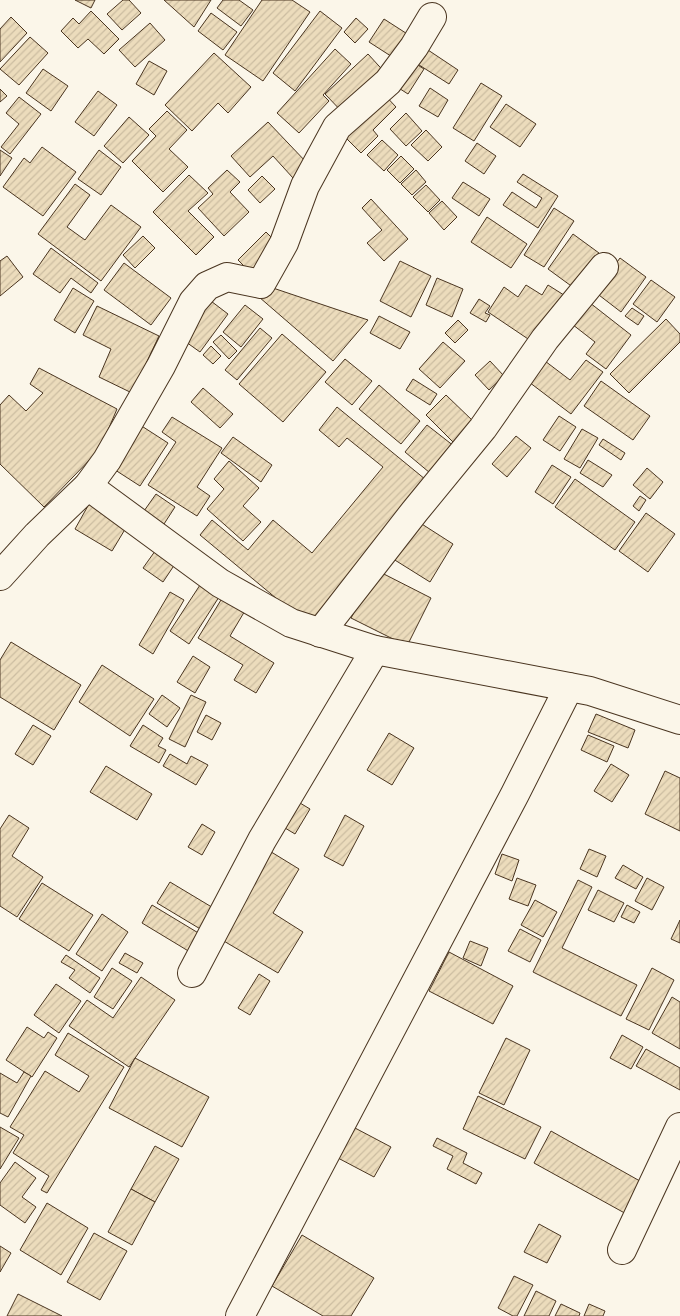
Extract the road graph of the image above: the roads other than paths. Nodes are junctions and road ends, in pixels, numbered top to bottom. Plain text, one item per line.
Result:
1 (432, 17) dead end
2 (604, 267) dead end
3 (88, 486) junction
4 (0, 576) edge
5 (320, 633) junction
6 (375, 650) junction
7 (569, 687) junction
8 (680, 720) edge
9 (192, 973) dead end
10 (680, 1127) edge
11 (622, 1250) dead end
12 (240, 1316) edge

1 - 3 street
2 - 5 street
3 - 4 street
3 - 5 street
5 - 6 street
6 - 7 street
6 - 9 street
7 - 8 street
7 - 12 street
10 - 11 street

